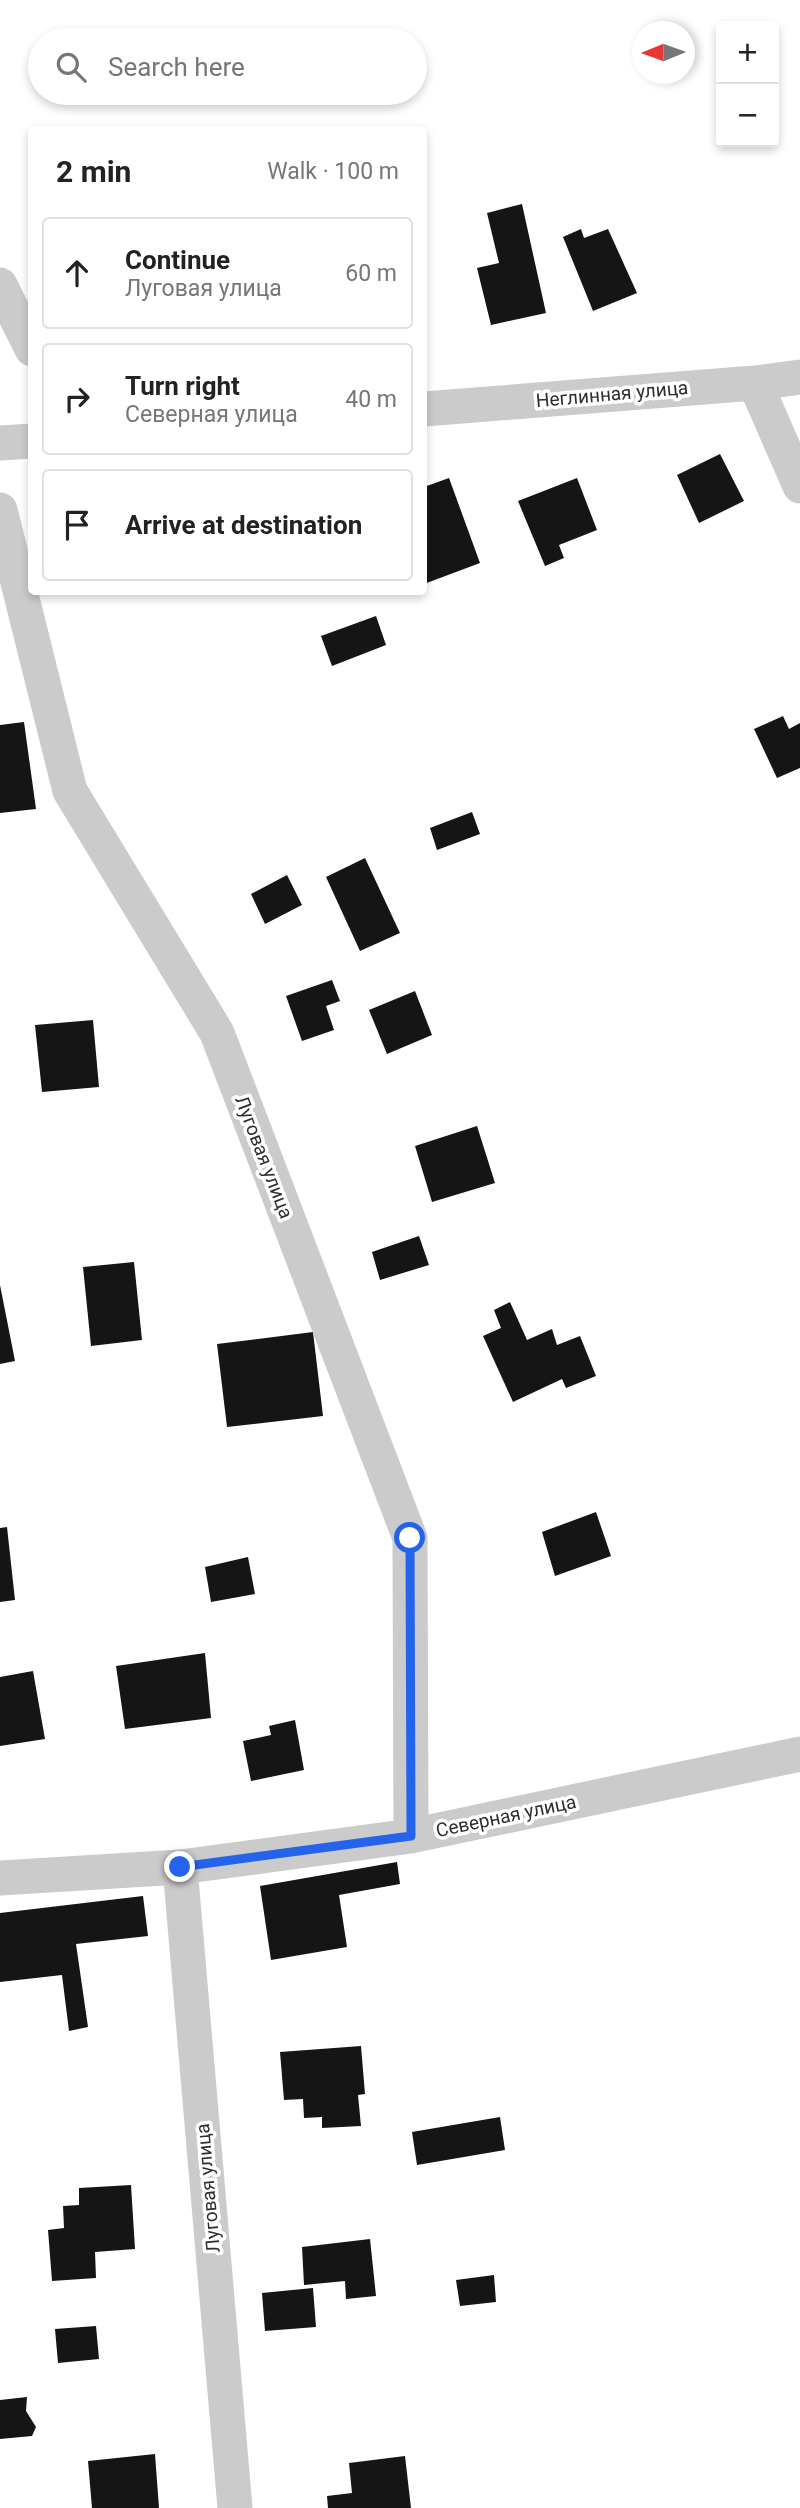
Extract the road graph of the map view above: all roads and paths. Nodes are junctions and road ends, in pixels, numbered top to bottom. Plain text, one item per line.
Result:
1 (0, 285) edge
2 (28, 341) edge
3 (800, 377) edge
4 (755, 383) junction
5 (427, 410) edge
6 (28, 441) edge
7 (0, 443) edge
8 (800, 486) edge
9 (0, 510) edge
10 (800, 1754) edge
11 (411, 1836) junction
12 (180, 1867) junction
13 (0, 1878) edge
14 (235, 2508) edge

1 - 2 street
3 - 4 street, Неглинная улица
4 - 5 street, Неглинная улица
4 - 8 street
6 - 7 street
9 - 11 street, Луговая улица
10 - 11 street, Северная улица
11 - 12 street, Северная улица
12 - 13 street, Северная улица
12 - 14 street, Луговая улица

